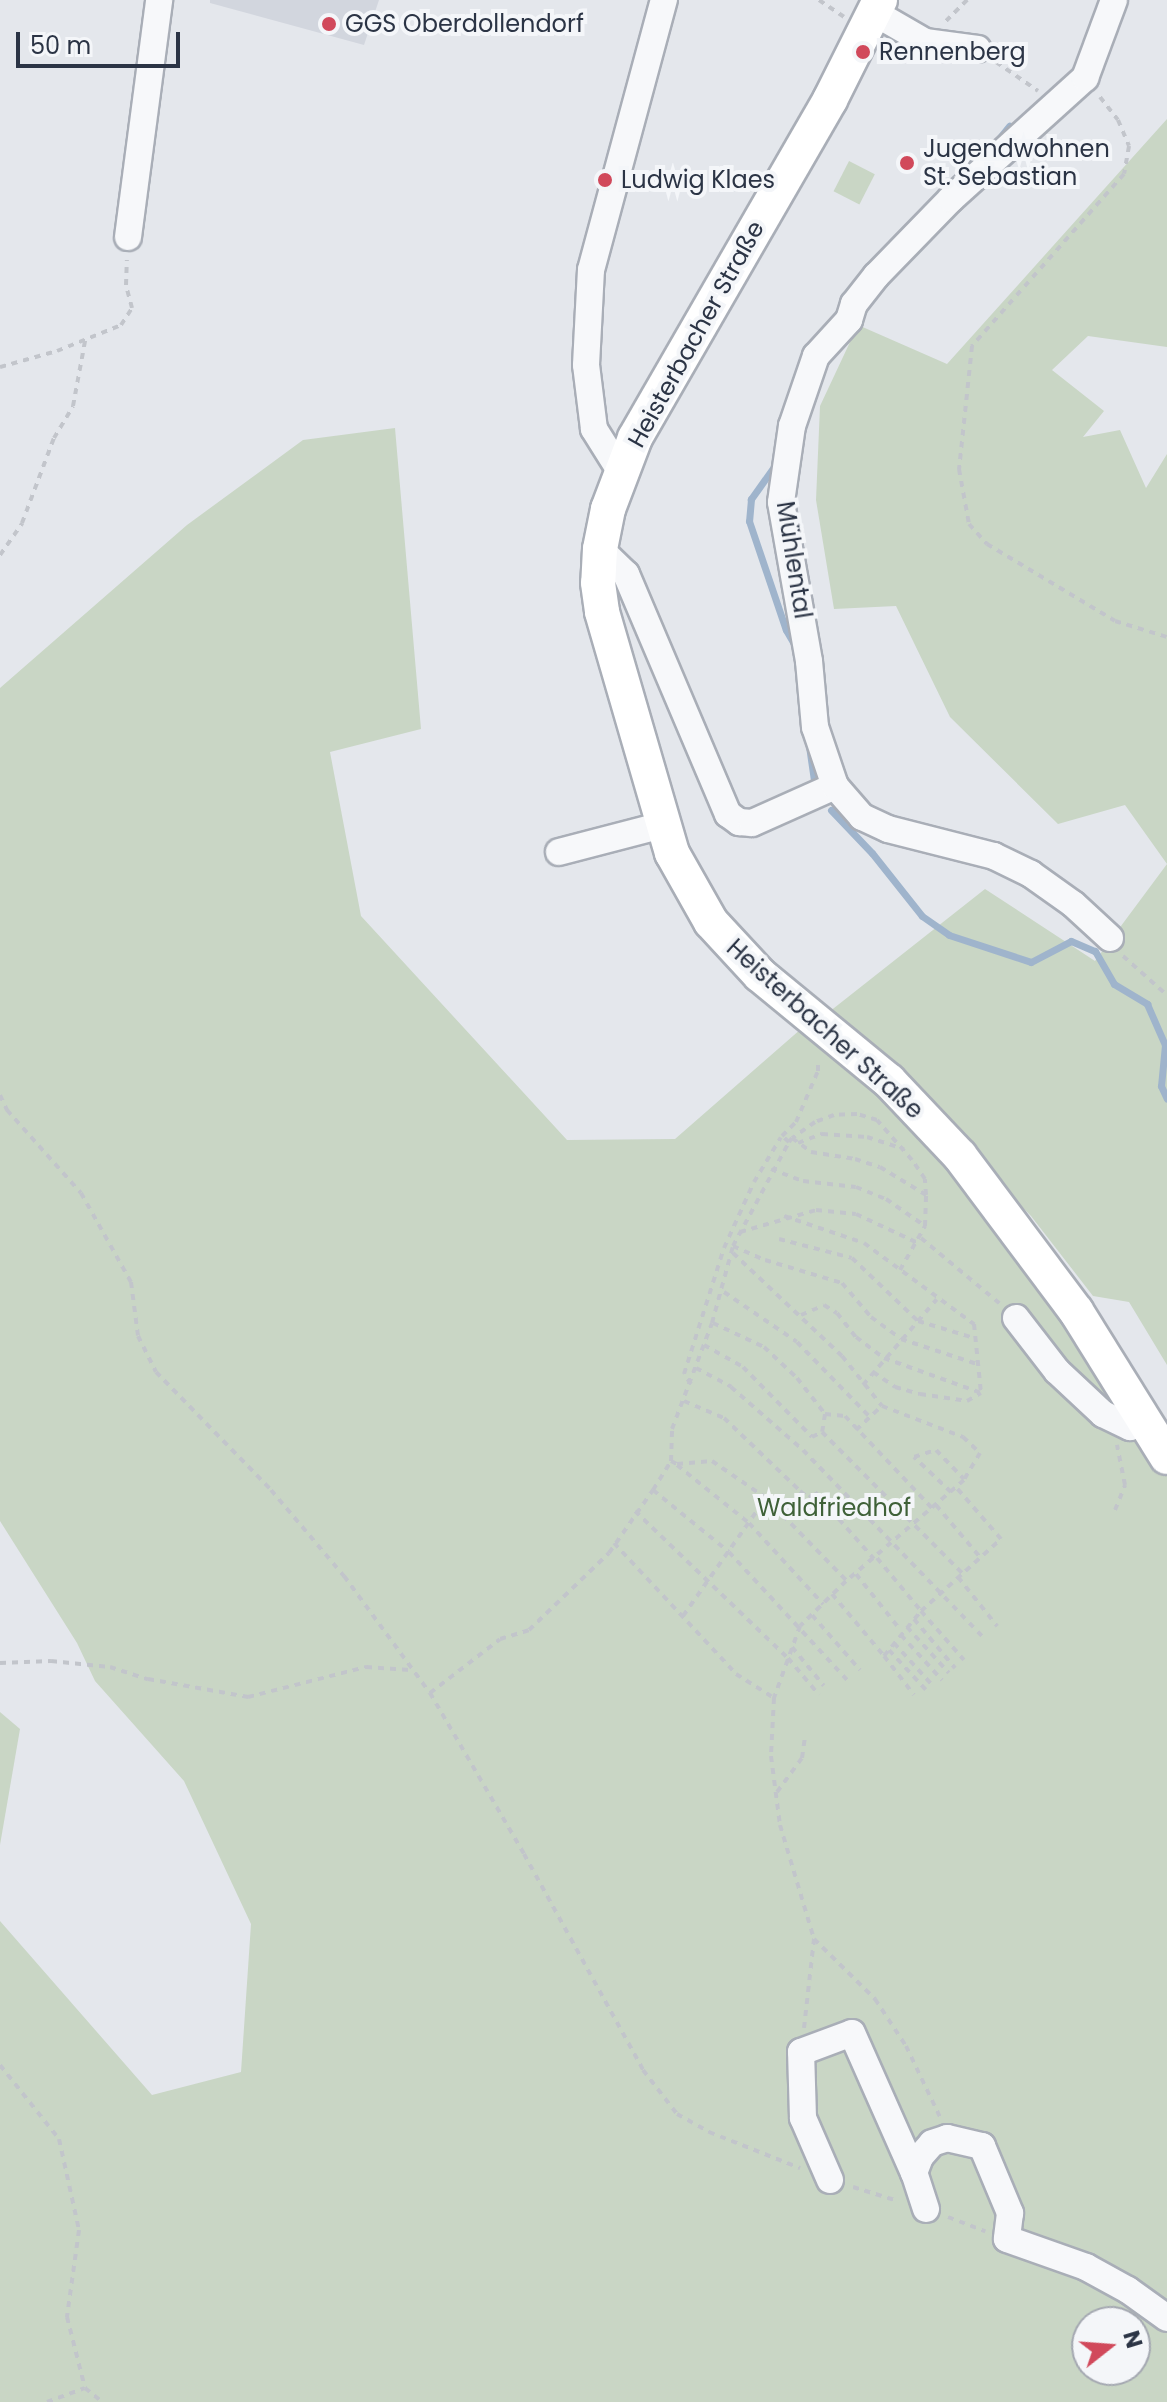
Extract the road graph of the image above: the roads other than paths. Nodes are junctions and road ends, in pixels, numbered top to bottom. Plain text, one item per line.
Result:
1 (159, 0) edge
2 (664, 0) edge
3 (1114, 0) edge
4 (877, 6) edge
5 (978, 49) road end
6 (128, 237) road end
7 (621, 472) junction
8 (600, 549) junction
9 (835, 786) junction
10 (663, 825) junction
11 (559, 852) dead end
12 (1110, 938) road end
13 (1016, 1318) road end
14 (1147, 1422) junction
15 (1167, 1457) edge
16 (914, 2173) junction
17 (830, 2180) road end
18 (926, 2209) dead end
19 (1167, 2318) edge

1 - 6 street
2 - 7 street
3 - 9 street, Mühlental
4 - 5 street
4 - 7 main road, Heisterbacher Straße
7 - 8 main road, Heisterbacher Straße
8 - 9 street
8 - 10 main road, Heisterbacher Straße
9 - 12 street, Mühlental
10 - 11 street
10 - 14 main road, Heisterbacher Straße
13 - 14 street
14 - 15 main road, Heisterbacher Straße
16 - 17 street
16 - 18 street
16 - 19 street

